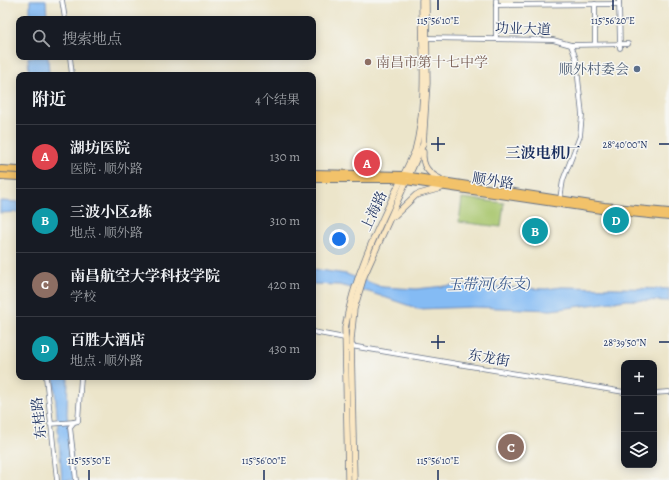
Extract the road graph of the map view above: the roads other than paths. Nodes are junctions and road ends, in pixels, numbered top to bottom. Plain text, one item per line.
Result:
1 (62, 0) edge
2 (422, 0) edge
3 (426, 0) edge
4 (496, 0) edge
5 (619, 2) edge
6 (595, 4) junction
7 (496, 6) junction
8 (65, 16) edge
9 (426, 38) junction
10 (496, 39) junction
11 (595, 44) junction
12 (628, 44) dead end
13 (570, 45) junction
14 (620, 46) junction
15 (70, 60) edge
16 (72, 72) edge
17 (423, 144) junction
18 (0, 169) edge
19 (16, 170) edge
20 (316, 173) edge
21 (0, 176) edge
22 (16, 177) edge
23 (406, 178) junction
24 (316, 179) edge
25 (442, 180) junction
26 (449, 187) junction
27 (560, 199) junction
28 (669, 212) edge
29 (669, 217) edge
30 (390, 221) junction
31 (361, 276) junction
32 (316, 333) edge
33 (345, 338) junction
34 (351, 346) junction
35 (46, 380) edge
36 (82, 380) edge
37 (621, 391) edge
38 (669, 392) edge
39 (657, 393) edge
40 (74, 422) junction
41 (52, 424) junction
42 (57, 480) edge
43 (76, 480) edge
44 (348, 480) edge
45 (354, 480) edge

1 - 8 street
2 - 23 main road, 上海路
3 - 9 main road, 上海路
4 - 7 street
5 - 6 street
5 - 14 street
6 - 7 street
6 - 11 street
7 - 10 street
9 - 10 street, 功业大道
9 - 17 main road, 上海路
10 - 13 street, 功业大道
11 - 13 street, 功业大道
11 - 14 street, 功业大道
12 - 14 street, 功业大道
13 - 27 street
15 - 16 street
17 - 23 main road, 上海路
17 - 25 main road
18 - 19 main road
20 - 23 main road, 顺外路
21 - 22 main road
23 - 24 main road, 顺外路
23 - 25 main road, 顺外路
23 - 26 main road, 顺外路
23 - 30 main road, 上海路
23 - 31 main road, 上海路
25 - 27 main road, 顺外路
26 - 29 main road, 顺外路
26 - 30 main road
27 - 28 main road, 顺外路
30 - 31 main road, 上海路
31 - 33 main road, 上海路
31 - 34 main road, 上海路
32 - 33 street
33 - 44 main road, 上海路
34 - 37 street, 东龙街
34 - 45 main road, 上海路
35 - 41 street, 东桂路
36 - 40 street
38 - 39 street
40 - 41 street
40 - 43 street
41 - 42 street, 东桂路

